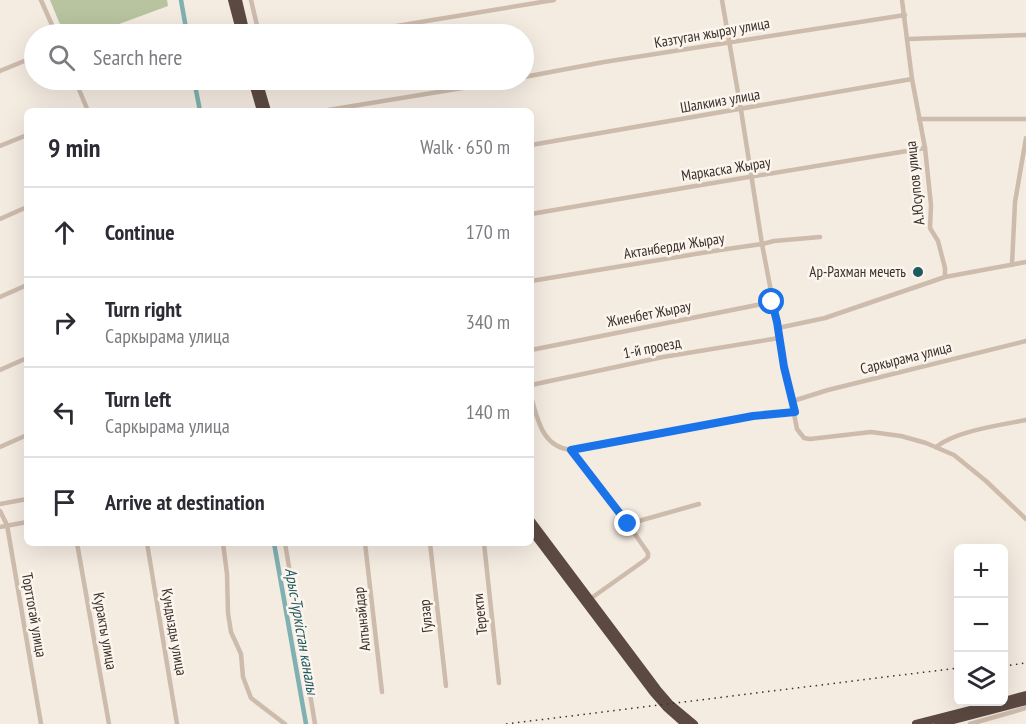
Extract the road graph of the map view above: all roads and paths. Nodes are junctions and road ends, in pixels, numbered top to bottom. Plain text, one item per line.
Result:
1 (41, 0) edge
2 (232, 0) edge
3 (238, 0) edge
4 (251, 0) edge
5 (554, 0) edge
6 (722, 0) edge
7 (902, 0) edge
8 (904, 15) junction
9 (52, 24) edge
10 (238, 24) edge
11 (244, 24) edge
12 (257, 24) edge
13 (409, 24) edge
14 (1026, 35) edge
15 (908, 39) junction
16 (729, 43) junction
17 (24, 61) edge
18 (0, 71) edge
19 (534, 75) edge
20 (912, 79) junction
21 (79, 90) edge
22 (255, 90) edge
23 (261, 90) edge
24 (450, 90) edge
25 (87, 108) edge
26 (260, 108) edge
27 (266, 108) edge
28 (340, 108) edge
29 (741, 110) junction
30 (919, 118) junction
31 (1026, 119) edge
32 (24, 136) edge
33 (1026, 138) edge
34 (534, 144) edge
35 (0, 146) edge
36 (925, 148) junction
37 (752, 176) junction
38 (24, 208) edge
39 (534, 213) edge
40 (0, 219) edge
41 (820, 237) dead end
42 (762, 244) junction
43 (1026, 262) edge
44 (1012, 265) junction
45 (945, 277) junction
46 (534, 281) edge
47 (24, 286) edge
48 (0, 297) edge
49 (772, 302) junction
50 (778, 328) junction
51 (779, 338) junction
52 (1026, 341) edge
53 (534, 349) edge
54 (24, 359) edge
55 (0, 370) edge
56 (534, 384) edge
57 (793, 401) junction
58 (534, 407) edge
59 (795, 412) junction
60 (1026, 420) edge
61 (24, 436) edge
62 (0, 447) edge
63 (936, 447) junction
64 (571, 450) junction
65 (24, 500) edge
66 (0, 504) edge
67 (699, 504) dead end
68 (0, 511) edge
69 (1026, 519) edge
70 (24, 522) edge
71 (628, 524) junction
72 (7, 525) junction
73 (534, 525) edge
74 (0, 526) edge
75 (534, 534) edge
76 (78, 546) edge
77 (147, 546) edge
78 (223, 546) edge
79 (285, 546) edge
80 (365, 546) edge
81 (430, 546) edge
82 (484, 546) edge
83 (590, 599) junction
84 (499, 683) dead end
85 (446, 686) dead end
86 (382, 692) dead end
87 (1026, 695) edge
88 (1008, 700) edge
89 (1026, 701) edge
90 (984, 706) edge
91 (1026, 708) edge
92 (41, 724) edge
93 (109, 724) edge
94 (177, 724) edge
95 (285, 724) edge
96 (315, 724) edge
97 (685, 724) edge
98 (694, 724) edge
99 (916, 724) edge
100 (939, 724) edge
101 (970, 724) edge

1 - 9 street
2 - 10 highway
3 - 11 highway
4 - 12 street
5 - 13 street
6 - 16 street
7 - 8 street
8 - 15 street
8 - 16 street, Казтуган жырау улица
14 - 15 street
15 - 20 street
16 - 19 street, Казтуган жырау улица
16 - 29 street
17 - 18 street
20 - 29 street, Шалкииз улица
20 - 30 street
21 - 25 street
22 - 26 highway
23 - 27 highway
24 - 28 street
29 - 34 street, Шалкииз улица
29 - 37 street
30 - 31 street, А.Юсупов улица
30 - 36 street, А.Юсупов улица
32 - 35 street
33 - 44 street
36 - 37 street, Маркаска Жырау
36 - 45 street, А.Юсупов улица
37 - 39 street, Маркаска Жырау
37 - 42 street
38 - 40 street
41 - 42 street, Актанберди Жырау
42 - 46 street, Актанберди Жырау
42 - 49 street
43 - 44 street
44 - 45 street
45 - 50 street
47 - 48 street
49 - 50 street
49 - 53 street, Жиенбет Жырау
50 - 51 street
51 - 56 street, 1-й проезд
51 - 57 street
52 - 57 street, Саркырама улица
54 - 55 street
57 - 59 street
58 - 64 street
59 - 63 street
59 - 64 street
60 - 63 street
61 - 62 street
63 - 69 street
64 - 71 street
65 - 66 street
67 - 71 street
68 - 72 street, Торттогай улица
70 - 72 street
71 - 83 street
72 - 74 street
72 - 92 street, Торттогай улица
73 - 83 highway
75 - 97 highway
76 - 93 street, Куракты улица
77 - 94 street, Кундызды улица
78 - 95 street
79 - 96 street
80 - 86 street, Алтынайдар
81 - 85 street, Гулзар
82 - 84 street, Теректи
83 - 98 highway
87 - 88 highway
89 - 100 highway
90 - 99 highway
91 - 101 street

